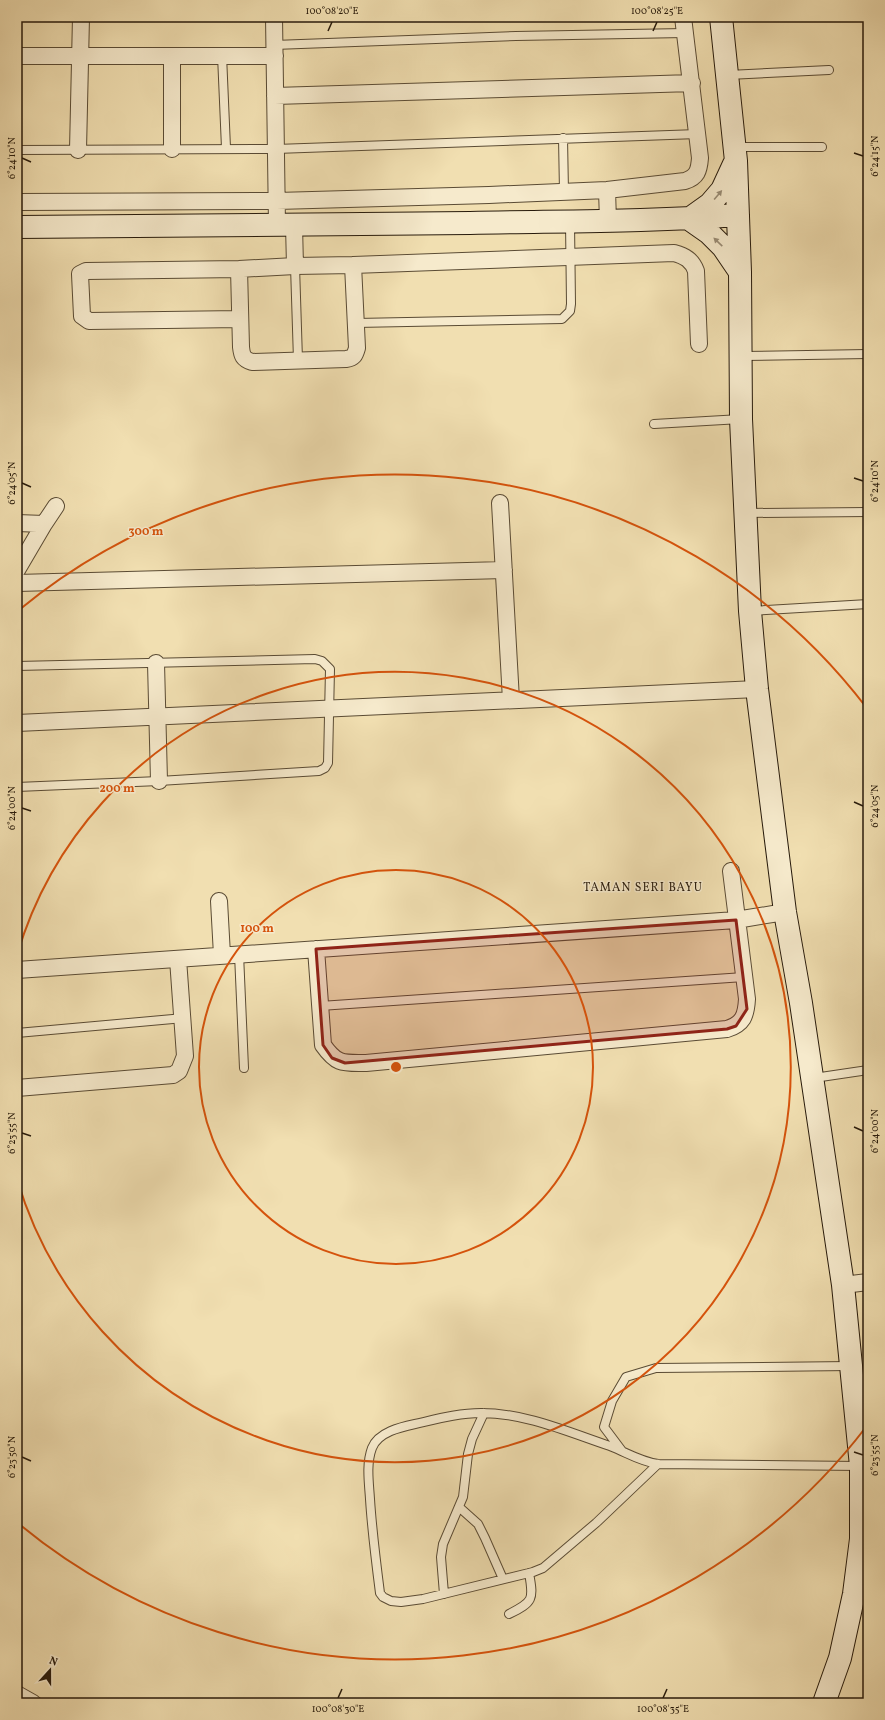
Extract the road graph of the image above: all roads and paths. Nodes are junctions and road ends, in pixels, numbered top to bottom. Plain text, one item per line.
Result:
1 (82, 17) edge
2 (274, 17) edge
3 (683, 17) edge
4 (724, 20) edge
5 (685, 33) junction
6 (274, 50) junction
7 (17, 56) edge
8 (80, 56) junction
9 (172, 56) junction
10 (222, 56) junction
11 (829, 70) dead end
12 (727, 75) junction
13 (692, 82) junction
14 (276, 96) junction
15 (698, 134) junction
16 (563, 138) junction
17 (822, 147) dead end
18 (226, 148) junction
19 (172, 149) junction
20 (276, 149) junction
21 (17, 150) edge
22 (78, 150) junction
23 (735, 154) junction
24 (607, 190) junction
25 (564, 192) junction
26 (277, 201) junction
27 (17, 202) edge
28 (38, 202) junction
29 (738, 215) junction
30 (689, 219) junction
31 (570, 221) junction
32 (608, 221) junction
33 (286, 225) junction
34 (17, 227) edge
35 (39, 227) junction
36 (571, 256) junction
37 (353, 265) junction
38 (295, 266) junction
39 (240, 269) junction
40 (740, 272) junction
41 (240, 319) junction
42 (356, 323) junction
43 (700, 344) dead end
44 (868, 354) edge
45 (741, 356) junction
46 (298, 360) junction
47 (742, 419) junction
48 (654, 424) dead end
49 (500, 503) dead end
50 (56, 506) dead end
51 (746, 512) junction
52 (868, 512) edge
53 (17, 523) edge
54 (44, 524) junction
55 (17, 570) edge
56 (504, 570) junction
57 (17, 582) edge
58 (868, 604) edge
59 (750, 611) junction
60 (156, 664) junction
61 (17, 666) edge
62 (757, 689) junction
63 (511, 700) junction
64 (330, 709) junction
65 (156, 716) junction
66 (17, 723) edge
67 (159, 781) junction
68 (17, 787) edge
69 (731, 871) dead end
70 (219, 901) dead end
71 (785, 912) junction
72 (736, 920) junction
73 (316, 949) junction
74 (239, 954) junction
75 (222, 955) junction
76 (178, 959) junction
77 (17, 970) edge
78 (744, 977) junction
79 (320, 1006) junction
80 (184, 1018) junction
81 (17, 1033) edge
82 (244, 1068) dead end
83 (868, 1070) edge
84 (811, 1078) junction
85 (17, 1088) edge
86 (868, 1282) edge
87 (843, 1285) junction
88 (852, 1366) junction
89 (484, 1414) junction
90 (622, 1451) junction
91 (658, 1464) junction
92 (861, 1466) junction
93 (459, 1507) junction
94 (529, 1573) junction
95 (503, 1579) junction
96 (444, 1594) junction
97 (509, 1614) dead end
98 (17, 1694) edge
99 (33, 1703) edge
100 (824, 1703) edge

1 - 8 street
2 - 6 street
3 - 5 street
4 - 12 street
5 - 6 lane
5 - 13 street
6 - 10 street
6 - 14 street
7 - 8 street
8 - 9 street
8 - 22 street
9 - 10 street
9 - 19 street
10 - 18 lane
11 - 12 lane
12 - 23 street
13 - 14 street
13 - 15 street
14 - 20 street
15 - 16 lane
15 - 24 street
16 - 20 lane
16 - 25 lane
17 - 23 lane
18 - 19 lane
18 - 20 lane
19 - 22 lane
20 - 26 street
21 - 22 lane
23 - 29 street
30 -> 23 street
24 - 25 street
24 - 32 street
25 - 26 street
26 - 28 street
26 - 33 street
27 - 28 street
28 - 35 street
29 - 30 street
29 - 40 street
30 - 32 street
40 -> 30 street
31 - 32 street
31 - 33 street
31 - 36 lane
33 - 35 street
33 - 38 street
34 - 35 street
36 - 37 street
36 - 42 lane
36 - 43 street
37 - 38 street
37 - 42 street
38 - 39 street
38 - 46 lane
39 - 41 street
39 - 41 street
40 - 45 street
41 - 46 street
42 - 46 street
44 - 45 lane
45 - 47 street
47 - 48 lane
47 - 51 street
49 - 56 street
50 - 54 street
51 - 52 lane
51 - 59 street
53 - 54 street
54 - 55 street
56 - 57 street
56 - 63 street
58 - 59 lane
59 - 62 street
60 - 61 lane
60 - 64 lane
60 - 65 street
62 - 63 street
62 - 71 street
63 - 64 street
64 - 65 street
64 - 67 lane
65 - 66 street
65 - 67 street
67 - 68 lane
69 - 72 street
70 - 75 street
71 - 72 street
71 - 84 street
72 - 73 street
72 - 78 street
73 - 74 street
73 - 79 street
74 - 75 street
74 - 82 lane
75 - 76 street
76 - 77 street
76 - 80 street
78 - 79 lane
78 - 79 street
80 - 81 lane
80 - 85 street
83 - 84 lane
84 - 87 street
86 - 87 street
87 - 88 street
88 - 90 lane
88 - 92 street
89 - 90 lane
89 - 93 lane
89 - 96 lane
90 - 91 lane
91 - 92 lane
91 - 94 lane
92 - 100 street
93 - 95 lane
93 - 96 lane
94 - 95 lane
94 - 97 lane
95 - 96 lane
98 - 99 street

